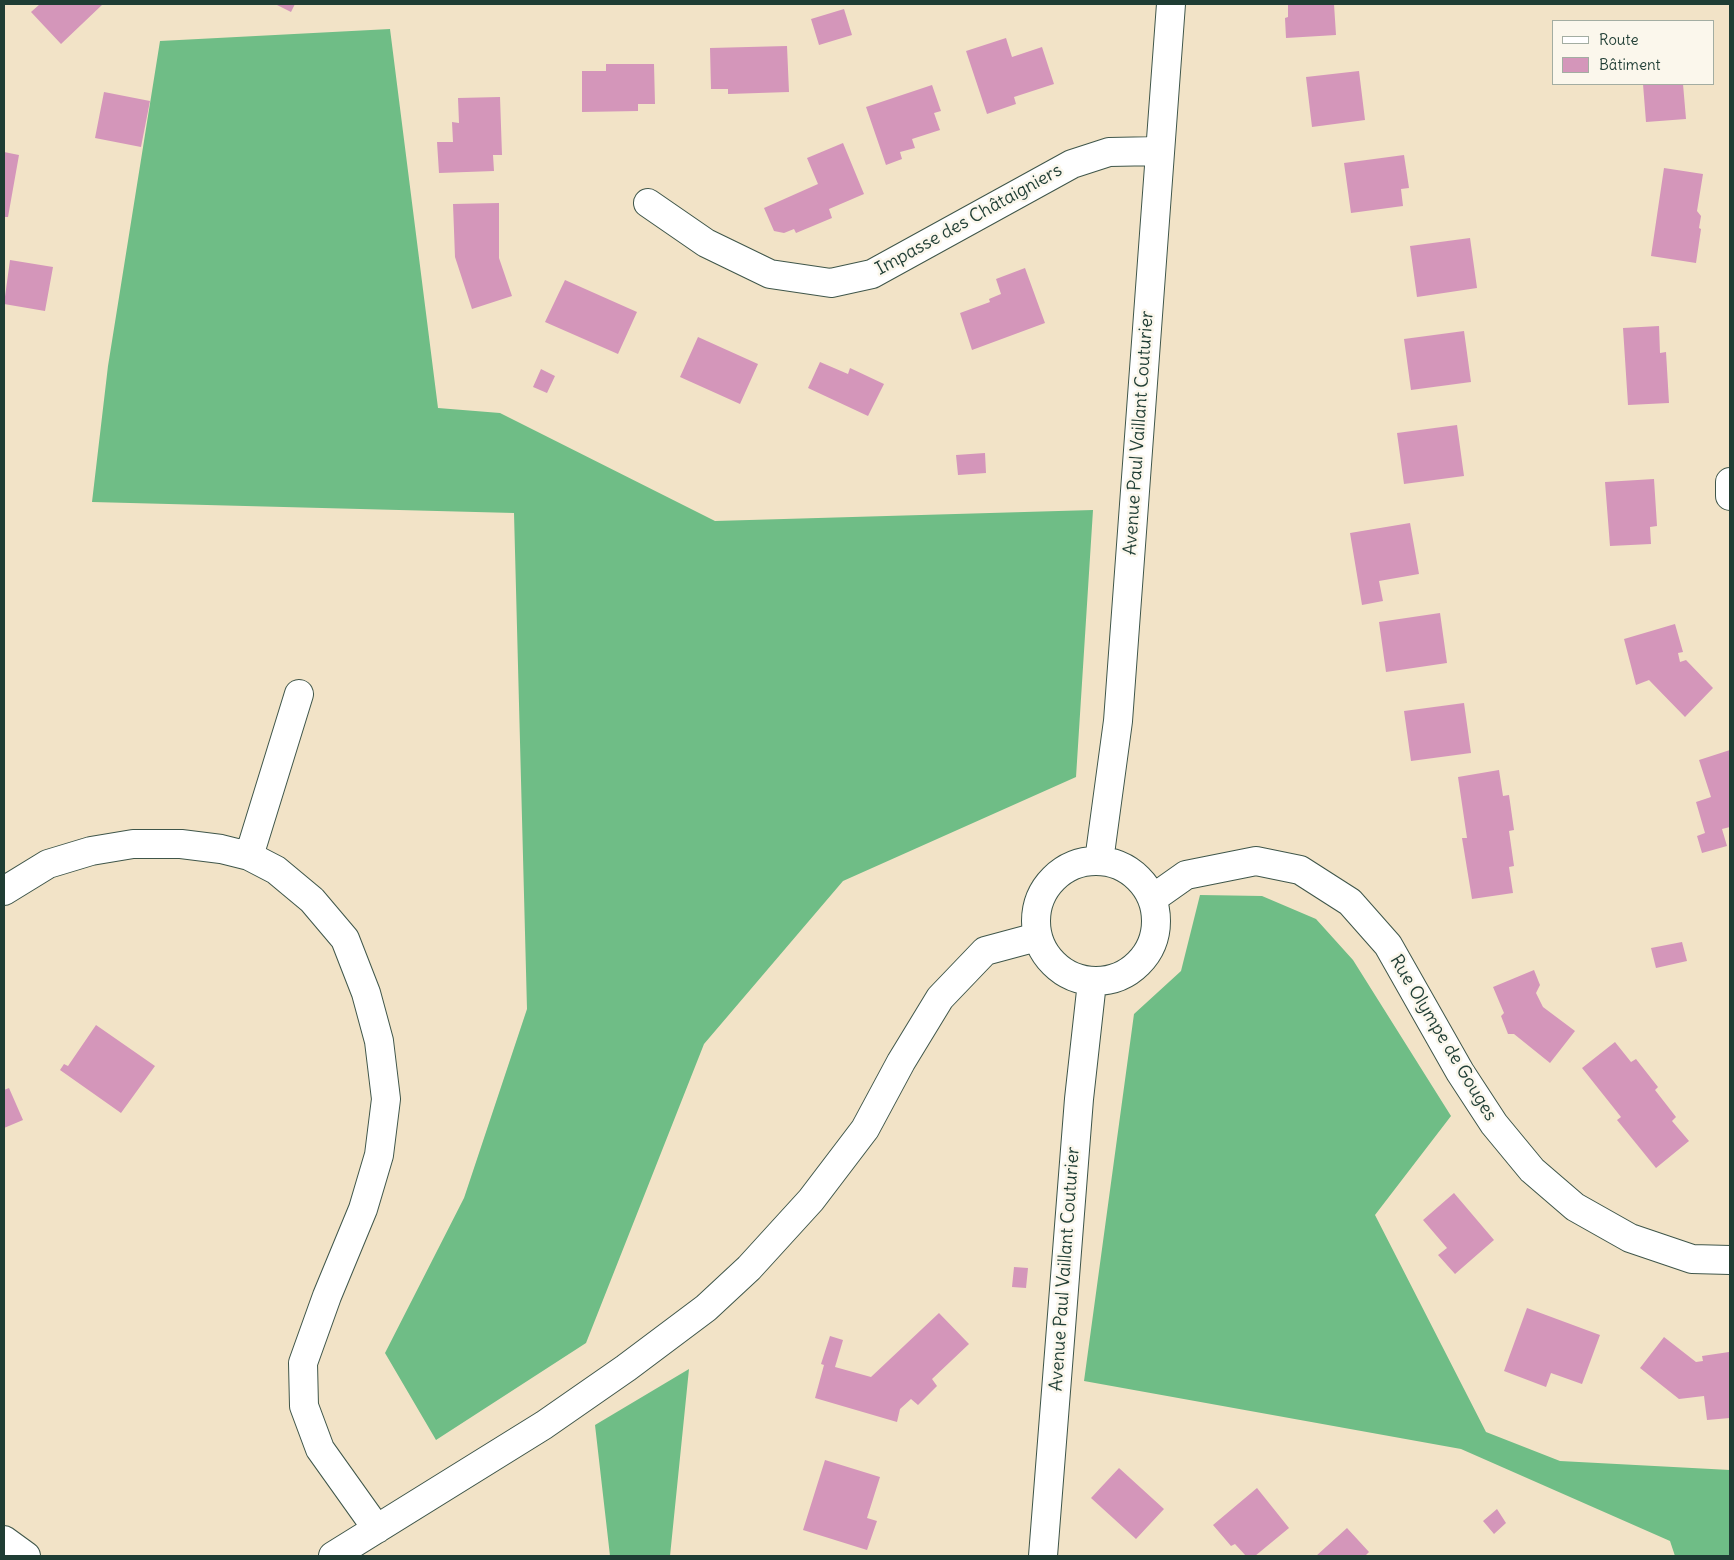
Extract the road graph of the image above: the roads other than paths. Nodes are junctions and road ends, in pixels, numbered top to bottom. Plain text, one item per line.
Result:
1 (1170, 4) edge
2 (1158, 151) junction
3 (648, 203) dead end
4 (1730, 482) edge
5 (1730, 496) edge
6 (299, 694) dead end
7 (249, 856) junction
8 (1099, 861) junction
9 (4, 891) edge
10 (1152, 899) junction
11 (1037, 937) junction
12 (1092, 982) junction
13 (1730, 1260) edge
14 (377, 1528) junction
15 (4, 1540) edge
16 (26, 1556) edge
17 (333, 1556) edge
18 (1043, 1556) edge

1 - 2 street, Avenue Paul Vaillant Couturier
2 - 3 street, Impasse des Châtaigniers
2 - 8 street, Avenue Paul Vaillant Couturier
4 - 5 street
6 - 7 street
7 - 9 street
7 - 14 street
8 - 10 street
8 - 11 street
10 - 12 street
10 - 13 street, Rue Olympe de Gouges
11 - 12 street
11 - 14 street
12 - 18 street, Avenue Paul Vaillant Couturier
14 - 17 street
15 - 16 street

